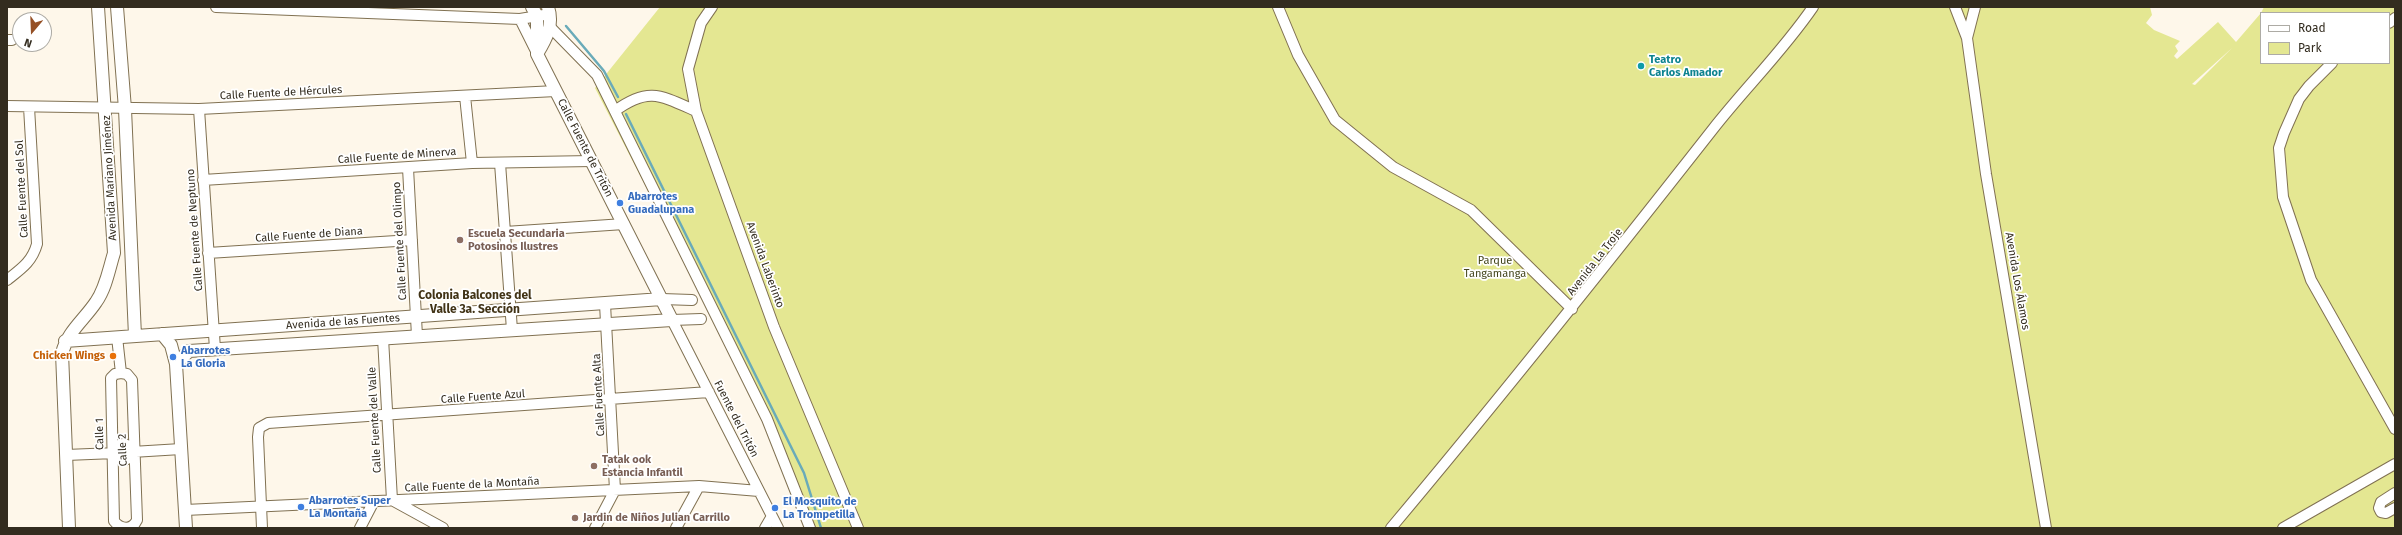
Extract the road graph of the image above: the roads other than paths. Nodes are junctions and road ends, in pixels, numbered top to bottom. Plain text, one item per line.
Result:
1 (98, 7) edge
2 (117, 7) edge
3 (216, 7) edge
4 (712, 7) edge
5 (1278, 7) edge
6 (1813, 7) edge
7 (1955, 7) edge
8 (1976, 7) edge
9 (549, 10) edge
10 (535, 12) edge
11 (520, 19) junction
12 (550, 27) junction
13 (1967, 38) junction
14 (537, 54) junction
15 (2331, 64) edge
16 (556, 91) junction
17 (465, 96) junction
18 (7, 106) edge
19 (29, 107) junction
20 (106, 108) junction
21 (124, 109) junction
22 (199, 109) junction
23 (615, 111) junction
24 (696, 111) junction
25 (592, 161) junction
26 (472, 163) junction
27 (500, 163) junction
28 (408, 168) junction
29 (203, 180) junction
30 (624, 224) junction
31 (505, 232) junction
32 (130, 233) junction
33 (114, 234) junction
34 (412, 240) junction
35 (208, 253) junction
36 (8, 279) edge
37 (662, 300) junction
38 (692, 300) dead end
39 (605, 304) junction
40 (1572, 309) junction
41 (510, 310) junction
42 (416, 317) junction
43 (701, 319) dead end
44 (672, 320) junction
45 (607, 324) junction
46 (214, 330) junction
47 (512, 330) junction
48 (162, 334) junction
49 (135, 336) junction
50 (417, 336) junction
51 (117, 337) junction
52 (383, 338) junction
53 (66, 341) junction
54 (215, 349) junction
55 (176, 364) junction
56 (121, 373) junction
57 (709, 392) junction
58 (611, 400) junction
59 (388, 416) junction
60 (2395, 429) edge
61 (181, 449) junction
62 (133, 452) junction
63 (114, 453) junction
64 (66, 455) junction
65 (2395, 464) edge
66 (699, 486) junction
67 (615, 490) junction
68 (759, 491) junction
69 (2395, 493) edge
70 (392, 500) junction
71 (374, 501) junction
72 (262, 506) junction
73 (2395, 508) edge
74 (185, 510) junction
75 (772, 516) junction
76 (69, 528) edge
77 (127, 528) edge
78 (186, 528) edge
79 (262, 528) edge
80 (360, 528) edge
81 (443, 528) edge
82 (595, 528) edge
83 (676, 528) edge
84 (765, 528) edge
85 (778, 528) edge
86 (810, 528) edge
87 (858, 528) edge
88 (1391, 528) edge
89 (2046, 528) edge
90 (2283, 528) edge

1 - 20 street, Avenida Mariano Jiménez
2 - 21 street, Avenida Mariano Jiménez
3 - 11 street
4 - 24 street, Avenida Laberinto
5 - 40 street
6 - 40 street, Avenida La Troje
7 - 13 street, Avenida Los Álamos
8 - 13 street, Avenida Los Álamos
9 - 10 street
9 - 12 street
10 - 11 street
10 - 14 street
11 - 14 street, Calle Fuente de Tritón
12 - 14 street
12 - 23 street
13 - 89 street, Avenida Los Álamos
14 - 16 street, Calle Fuente de Tritón
15 - 60 street
16 - 17 street, Calle Fuente de Hércules
16 - 25 street, Calle Fuente de Tritón
17 - 22 street, Calle Fuente de Hércules
17 - 26 street
18 - 19 street, Calle Fuente de Hércules
19 - 20 street, Calle Fuente de Hércules
19 - 36 street, Calle Fuente del Sol
20 - 21 street, Calle Fuente de Hércules
20 - 33 street, Avenida Mariano Jiménez
21 - 22 street, Calle Fuente de Hércules
21 - 32 street, Avenida Mariano Jiménez
22 - 29 street, Calle Fuente de Neptuno
23 - 24 street
23 - 86 street
24 - 87 street, Avenida Laberinto
25 - 27 street, Calle Fuente de Minerva
25 - 30 street, Calle Fuente de Tritón
26 - 27 street, Calle Fuente de Minerva
26 - 28 street, Calle Fuente de Minerva
27 - 31 street
28 - 29 street, Calle Fuente de Minerva
28 - 34 street, Calle Fuente del Olimpo
29 - 35 street, Calle Fuente de Neptuno
30 - 31 street
30 - 37 street, Calle Fuente de Tritón
31 - 41 street
32 - 33 street
32 - 49 street, Avenida Mariano Jiménez
33 - 53 street, Avenida Mariano Jiménez
34 - 35 street, Calle Fuente de Diana
34 - 42 street, Calle Fuente del Olimpo
35 - 46 street, Calle Fuente de Neptuno
37 - 38 street, Avenida de las Fuentes
37 - 39 street, Avenida de las Fuentes
37 - 44 street, Calle Fuente de Tritón
39 - 41 street, Avenida de las Fuentes
39 - 45 street, Calle Fuente Alta
40 - 88 street, Avenida La Troje
41 - 42 street, Avenida de las Fuentes
41 - 47 street
42 - 46 street, Avenida de las Fuentes
42 - 50 street, Calle Fuente del Olimpo
43 - 44 street, Avenida de las Fuentes
44 - 45 street, Avenida de las Fuentes
44 - 57 street, Fuente del Tritón
45 - 47 street, Avenida de las Fuentes
45 - 58 street, Calle Fuente Alta
46 - 48 street, Avenida de las Fuentes
46 - 54 street, Calle Fuente de Neptuno
47 - 50 street, Avenida de las Fuentes
48 - 49 street, Avenida de las Fuentes
48 - 55 street
49 - 51 street, Avenida de las Fuentes
50 - 52 street, Avenida de las Fuentes
51 - 53 street, Avenida de las Fuentes
51 - 56 street
52 - 54 street, Avenida de las Fuentes
52 - 59 street, Calle Fuente del Valle
53 - 64 street, Avenida Mariano Jiménez
54 - 55 street, Avenida de las Fuentes
55 - 61 street
56 - 62 street, Calle 2
56 - 63 street, Calle 1
57 - 58 street, Calle Fuente Azul
57 - 68 street, Fuente del Tritón
58 - 59 street, Calle Fuente Azul
58 - 67 street, Calle Fuente Alta
59 - 70 street, Calle Fuente del Valle
59 - 72 street, Calle Fuente Azul
61 - 62 street
61 - 74 street
62 - 63 street
62 - 77 street, Calle 2
63 - 64 street
63 - 77 street, Calle 1
64 - 76 street, Avenida Mariano Jiménez
65 - 90 street
66 - 67 street, Calle Fuente de la Montaña
66 - 68 street, Calle Fuente de la Montaña
66 - 83 street
67 - 70 street, Calle Fuente de la Montaña
67 - 82 street
68 - 75 street, Fuente del Tritón
69 - 73 street
70 - 71 street, Calle Fuente de la Montaña
70 - 81 street
71 - 72 street, Calle Fuente de la Montaña
71 - 80 street
72 - 74 street, Calle Fuente de la Montaña
72 - 79 street
74 - 78 street
75 - 84 street
75 - 85 street, Fuente del Tritón

